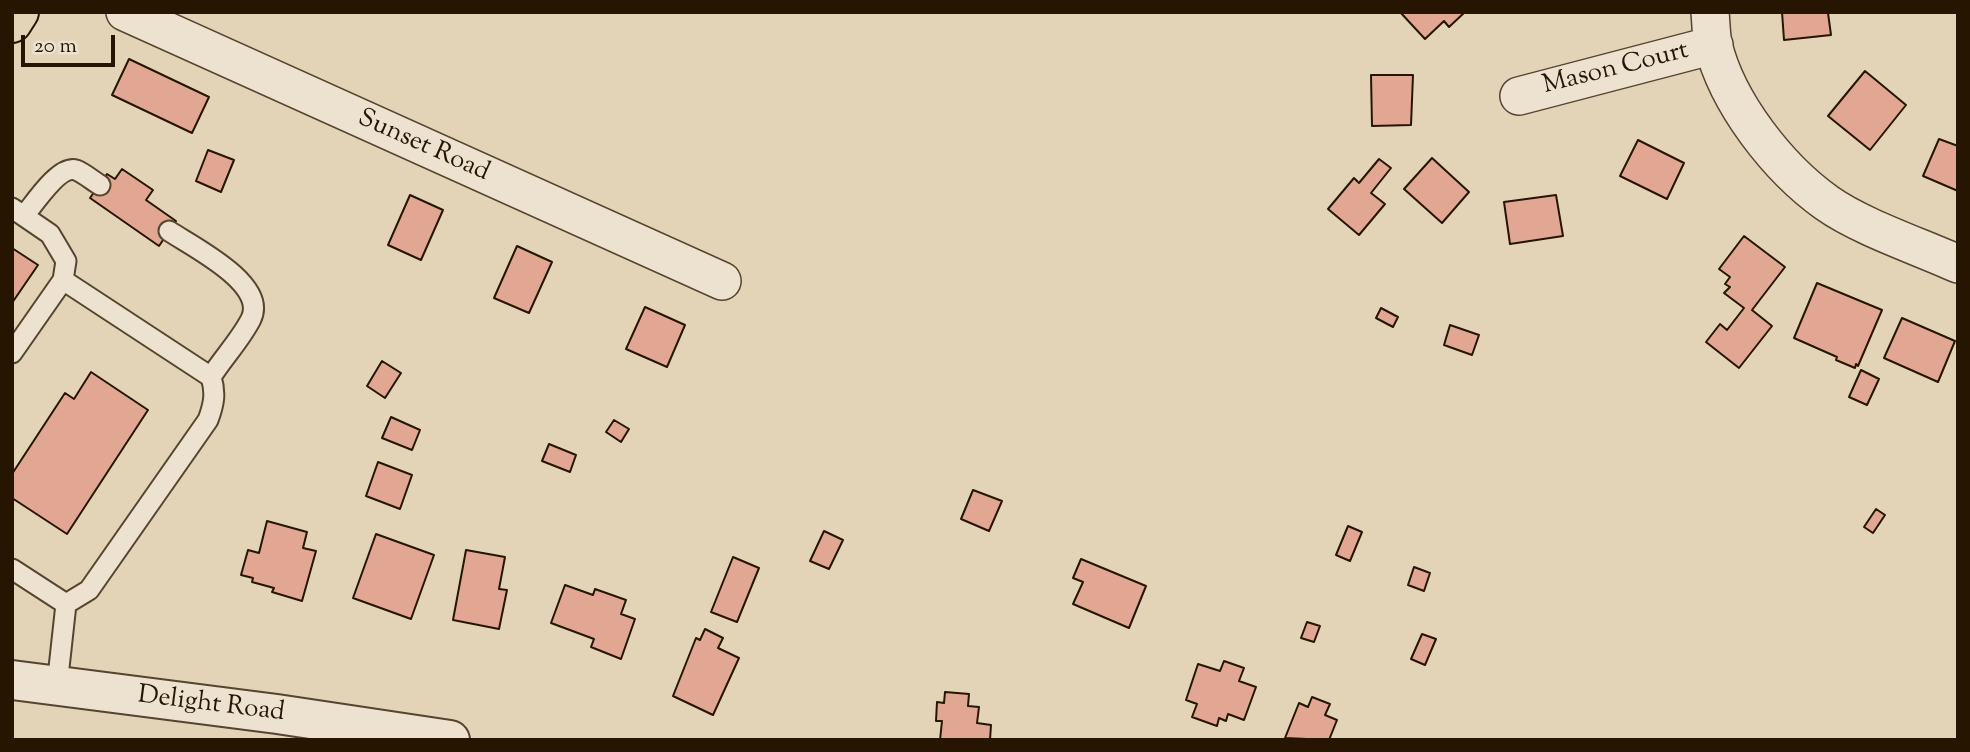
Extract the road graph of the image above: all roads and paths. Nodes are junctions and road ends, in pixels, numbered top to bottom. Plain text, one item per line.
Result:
1 (19, 12) edge
2 (125, 12) edge
3 (12, 23) edge
4 (1712, 29) edge
5 (1519, 96) dead end
6 (100, 185) dead end
7 (18, 212) edge
8 (169, 231) dead end
9 (1958, 264) edge
10 (63, 280) junction
11 (722, 281) dead end
12 (12, 353) edge
13 (211, 377) junction
14 (12, 569) edge
15 (66, 604) junction
16 (12, 680) edge
17 (57, 686) junction
18 (450, 740) edge

1 - 3 main road
2 - 11 street, Sunset Road
4 - 5 street, Mason Court
4 - 9 street
6 - 7 lane
7 - 10 lane
8 - 13 lane
10 - 12 lane
10 - 13 lane
13 - 15 lane
14 - 15 lane
15 - 17 lane
16 - 17 street, Delight Road
17 - 18 street, Delight Road

